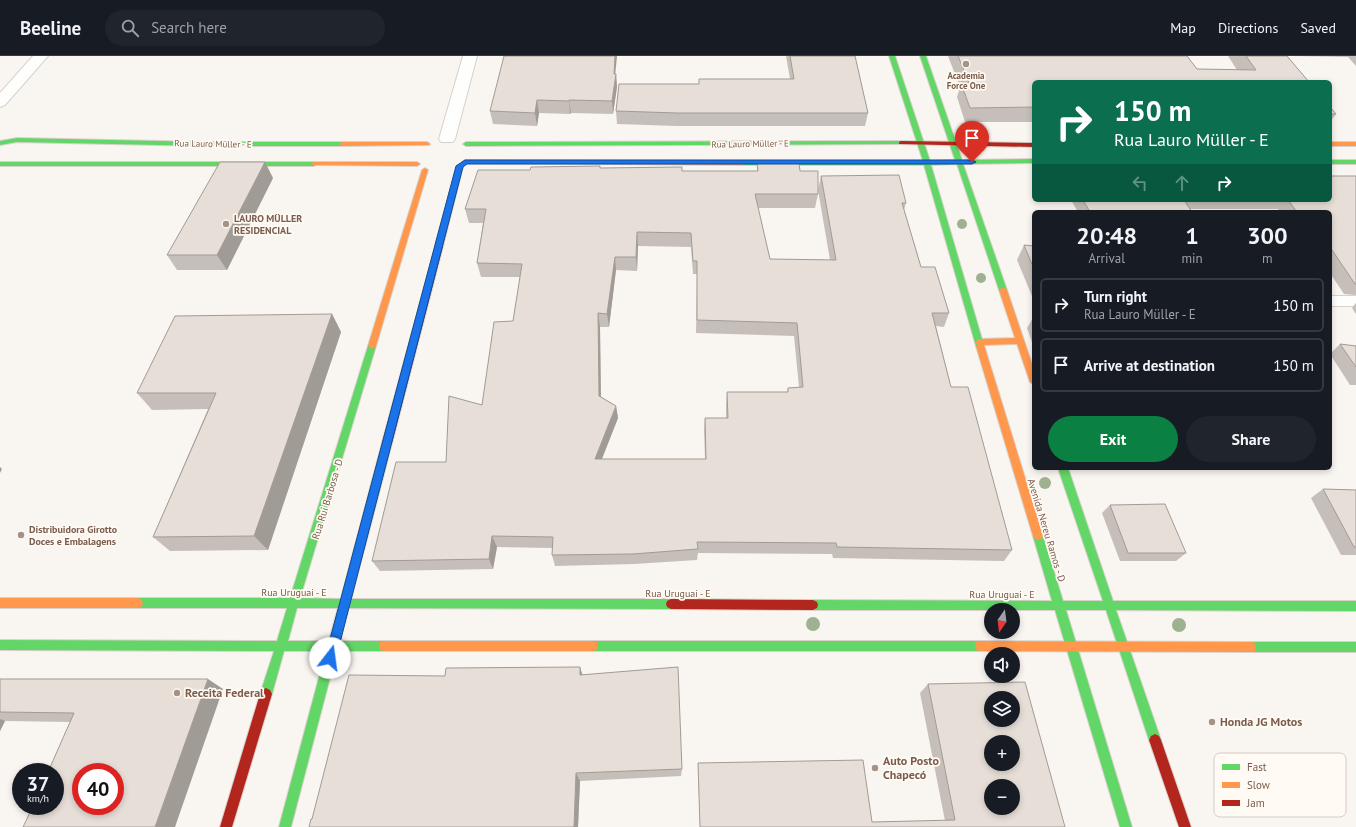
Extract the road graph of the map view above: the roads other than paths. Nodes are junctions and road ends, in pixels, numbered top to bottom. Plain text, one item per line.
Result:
1 (41, 56) edge
2 (470, 56) edge
3 (892, 56) edge
4 (923, 56) edge
5 (0, 102) edge
6 (919, 140) junction
7 (952, 140) junction
8 (437, 141) junction
9 (0, 143) edge
10 (466, 144) junction
11 (1332, 144) edge
12 (1356, 144) edge
13 (1032, 145) edge
14 (1032, 161) edge
15 (960, 162) junction
16 (1332, 162) edge
17 (1356, 162) edge
18 (0, 164) edge
19 (417, 164) junction
20 (463, 164) junction
21 (928, 166) junction
22 (447, 171) dead end
23 (1332, 301) edge
24 (1356, 301) edge
25 (1020, 341) junction
26 (978, 342) junction
27 (1032, 376) edge
28 (1064, 470) edge
29 (0, 603) edge
30 (296, 603) junction
31 (345, 603) junction
32 (1058, 605) junction
33 (1110, 605) junction
34 (1356, 606) edge
35 (0, 645) edge
36 (282, 646) junction
37 (333, 646) junction
38 (1071, 647) junction
39 (1124, 647) junction
40 (1356, 647) edge
41 (226, 827) edge
42 (285, 827) edge
43 (1126, 827) edge
44 (1185, 827) edge

1 - 5 street
2 - 8 street
3 - 6 street
4 - 7 street
6 - 7 street, Rua Lauro Müller - E
6 - 10 street, Rua Lauro Müller - E
6 - 21 street, Avenida Nereu Ramos - D
7 - 13 street, Rua Lauro Müller - E
7 - 15 street
8 - 9 street, Rua Lauro Müller - E
8 - 10 street, Rua Lauro Müller - E
8 - 19 street
10 - 20 street
11 - 12 street
14 - 15 street, Rua Lauro Müller - E
15 - 21 street, Rua Lauro Müller - E
15 - 25 street
16 - 17 street
18 - 19 street, Rua Lauro Müller - E
19 - 30 street, Rua Rui Barbosa - D
20 - 21 street, Rua Lauro Müller - E
20 - 22 street
20 - 31 street
21 - 26 street, Avenida Nereu Ramos - D
23 - 24 lane
25 - 26 street
25 - 27 street
26 - 32 street, Avenida Nereu Ramos - D
28 - 33 street
29 - 30 street, Rua Uruguai - E
30 - 31 street, Rua Uruguai - E
30 - 36 street, Rua Rui Barbosa - D
31 - 32 street, Rua Uruguai - E
31 - 37 street
32 - 33 street, Rua Uruguai - E
32 - 38 street, Avenida Nereu Ramos - D
33 - 34 street, Rua Uruguai - E
33 - 39 street
35 - 36 street
36 - 37 street
36 - 41 street, Rua Rui Barbosa - D
37 - 38 street
37 - 42 street
38 - 39 street
38 - 43 street, Avenida Nereu Ramos - D
39 - 40 street
39 - 44 street

